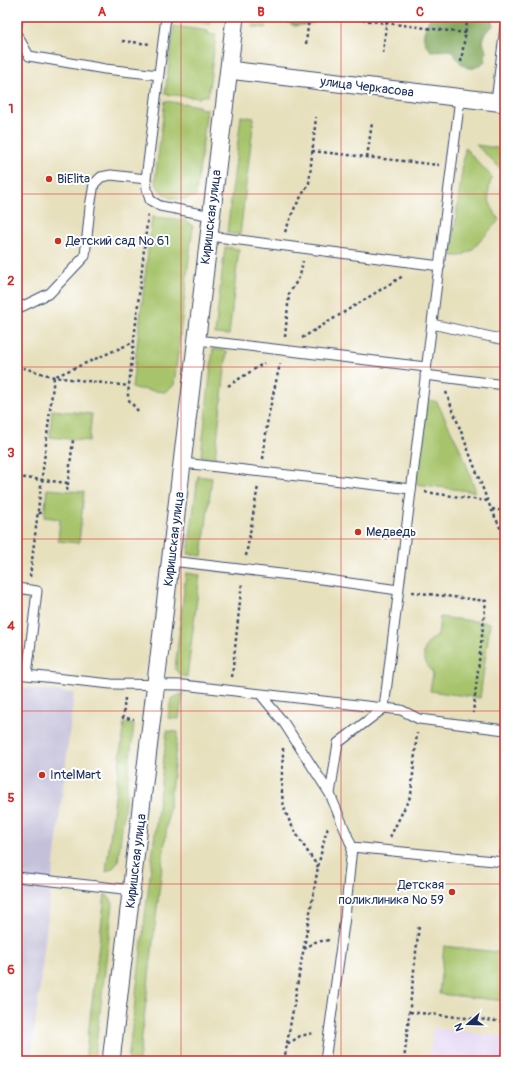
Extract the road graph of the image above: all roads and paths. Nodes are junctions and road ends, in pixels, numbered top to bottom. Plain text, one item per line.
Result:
1 (18, 17) edge
2 (166, 17) edge
3 (235, 17) edge
4 (309, 17) edge
5 (338, 17) edge
6 (387, 17) edge
7 (467, 22) dead end
8 (386, 23) junction
9 (17, 26) edge
10 (505, 26) edge
11 (466, 33) junction
12 (17, 35) edge
13 (122, 41) dead end
14 (150, 44) dead end
15 (306, 44) dead end
16 (382, 53) dead end
17 (462, 62) dead end
18 (229, 70) junction
19 (159, 76) junction
20 (460, 98) junction
21 (500, 103) edge
22 (316, 117) dead end
23 (372, 123) dead end
24 (312, 151) junction
25 (367, 157) junction
26 (452, 166) junction
27 (146, 179) junction
28 (60, 180) dead end
29 (94, 184) junction
30 (150, 200) junction
31 (212, 216) junction
32 (209, 236) junction
33 (284, 236) dead end
34 (422, 264) junction
35 (440, 266) junction
36 (17, 309) edge
37 (432, 324) junction
38 (197, 340) junction
39 (505, 340) edge
40 (134, 342) junction
41 (283, 350) junction
42 (17, 366) edge
43 (426, 371) junction
44 (54, 377) junction
45 (441, 377) junction
46 (505, 384) edge
47 (129, 386) junction
48 (228, 386) dead end
49 (138, 411) dead end
50 (73, 440) dead end
51 (183, 463) junction
52 (17, 477) edge
53 (42, 479) junction
54 (68, 482) junction
55 (411, 489) junction
56 (67, 491) dead end
57 (488, 502) junction
58 (492, 509) junction
59 (505, 511) edge
60 (38, 513) junction
61 (44, 513) dead end
62 (505, 538) edge
63 (171, 561) junction
64 (17, 588) edge
65 (29, 590) junction
66 (398, 590) junction
67 (17, 674) edge
68 (27, 675) junction
69 (157, 685) junction
70 (261, 695) junction
71 (384, 708) junction
72 (419, 719) junction
73 (284, 723) junction
74 (471, 726) junction
75 (505, 730) edge
76 (330, 794) junction
77 (336, 809) junction
78 (352, 847) junction
79 (383, 850) junction
80 (505, 852) edge
81 (318, 867) junction
82 (17, 877) edge
83 (132, 890) junction
84 (419, 925) dead end
85 (342, 940) junction
86 (304, 949) junction
87 (410, 1012) junction
88 (505, 1022) edge
89 (329, 1035) junction
90 (287, 1044) junction
91 (111, 1061) edge
92 (284, 1061) edge
93 (325, 1061) edge
94 (404, 1061) edge

1 - 9 lane
2 - 19 lane
3 - 18 street, Киришская улица
4 - 15 path
5 - 8 path
6 - 8 path
7 - 11 path
8 - 11 path
8 - 16 path
10 - 21 lane
11 - 17 path
12 - 19 lane
13 - 14 path
18 - 20 street, улица Черкасова
18 - 31 street, Киришская улица
19 - 27 lane
20 - 21 street, улица Черкасова
20 - 26 lane
22 - 24 path
23 - 25 path
24 - 25 path
24 - 33 path
25 - 26 path
26 - 35 lane
27 - 29 lane
27 - 30 lane
28 - 29 path
29 - 36 lane
30 - 31 lane
30 - 40 path
31 - 32 street, Киришская улица
32 - 34 lane
32 - 38 street, Киришская улица
34 - 35 lane
34 - 41 path
35 - 37 lane
37 - 39 lane
37 - 43 lane
38 - 41 lane
38 - 51 street, Киришская улица
40 - 44 path
40 - 47 path
41 - 43 lane
41 - 48 path
42 - 44 path
43 - 45 lane
43 - 55 lane
44 - 47 path
44 - 53 path
45 - 46 lane
45 - 57 path
47 - 49 path
50 - 54 path
51 - 55 lane
51 - 63 street, Киришская улица
52 - 53 path
53 - 54 path
53 - 60 path
54 - 56 path
55 - 57 path
55 - 66 lane
57 - 58 path
58 - 59 path
58 - 62 path
60 - 61 path
60 - 65 path
63 - 66 lane
63 - 69 street, Киришская улица
64 - 65 lane
65 - 68 lane
66 - 71 lane
66 - 74 path
67 - 68 lane
68 - 69 lane
69 - 70 lane
69 - 83 street, Киришская улица
70 - 71 lane
70 - 73 lane
71 - 72 lane
71 - 76 lane
72 - 74 lane
72 - 79 path
73 - 76 lane
73 - 81 path
74 - 75 lane
76 - 77 lane
77 - 78 lane
77 - 81 path
78 - 79 lane
78 - 85 lane
79 - 80 lane
81 - 86 path
82 - 83 lane
83 - 91 street, Киришская улица
84 - 87 path
85 - 86 path
85 - 89 lane
86 - 90 path
87 - 88 path
87 - 94 path
89 - 90 path
89 - 93 lane
90 - 92 path

